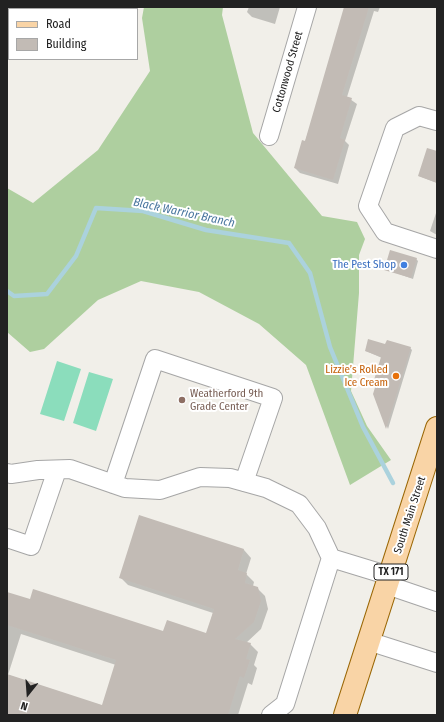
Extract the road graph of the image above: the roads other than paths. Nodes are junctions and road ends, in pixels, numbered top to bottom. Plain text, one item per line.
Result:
1 (307, 7) edge
2 (437, 121) edge
3 (269, 136) dead end
4 (437, 249) edge
5 (436, 432) edge
6 (56, 470) junction
7 (7, 473) edge
8 (244, 482) junction
9 (113, 484) junction
10 (7, 538) edge
11 (331, 558) junction
12 (389, 581) junction
13 (437, 602) edge
14 (368, 641) junction
15 (437, 663) edge
16 (271, 715) edge
17 (345, 715) edge

1 - 3 street, Cottonwood Street
2 - 4 street
5 - 12 main road, South Main Street / TX 171
6 - 7 street
6 - 9 street
6 - 10 street
8 - 9 street
8 - 9 street
8 - 11 street
11 - 12 street
11 - 16 street
12 - 13 street
12 - 14 main road, South Main Street / TX 171
14 - 15 street
14 - 17 main road, South Main Street / TX 171

